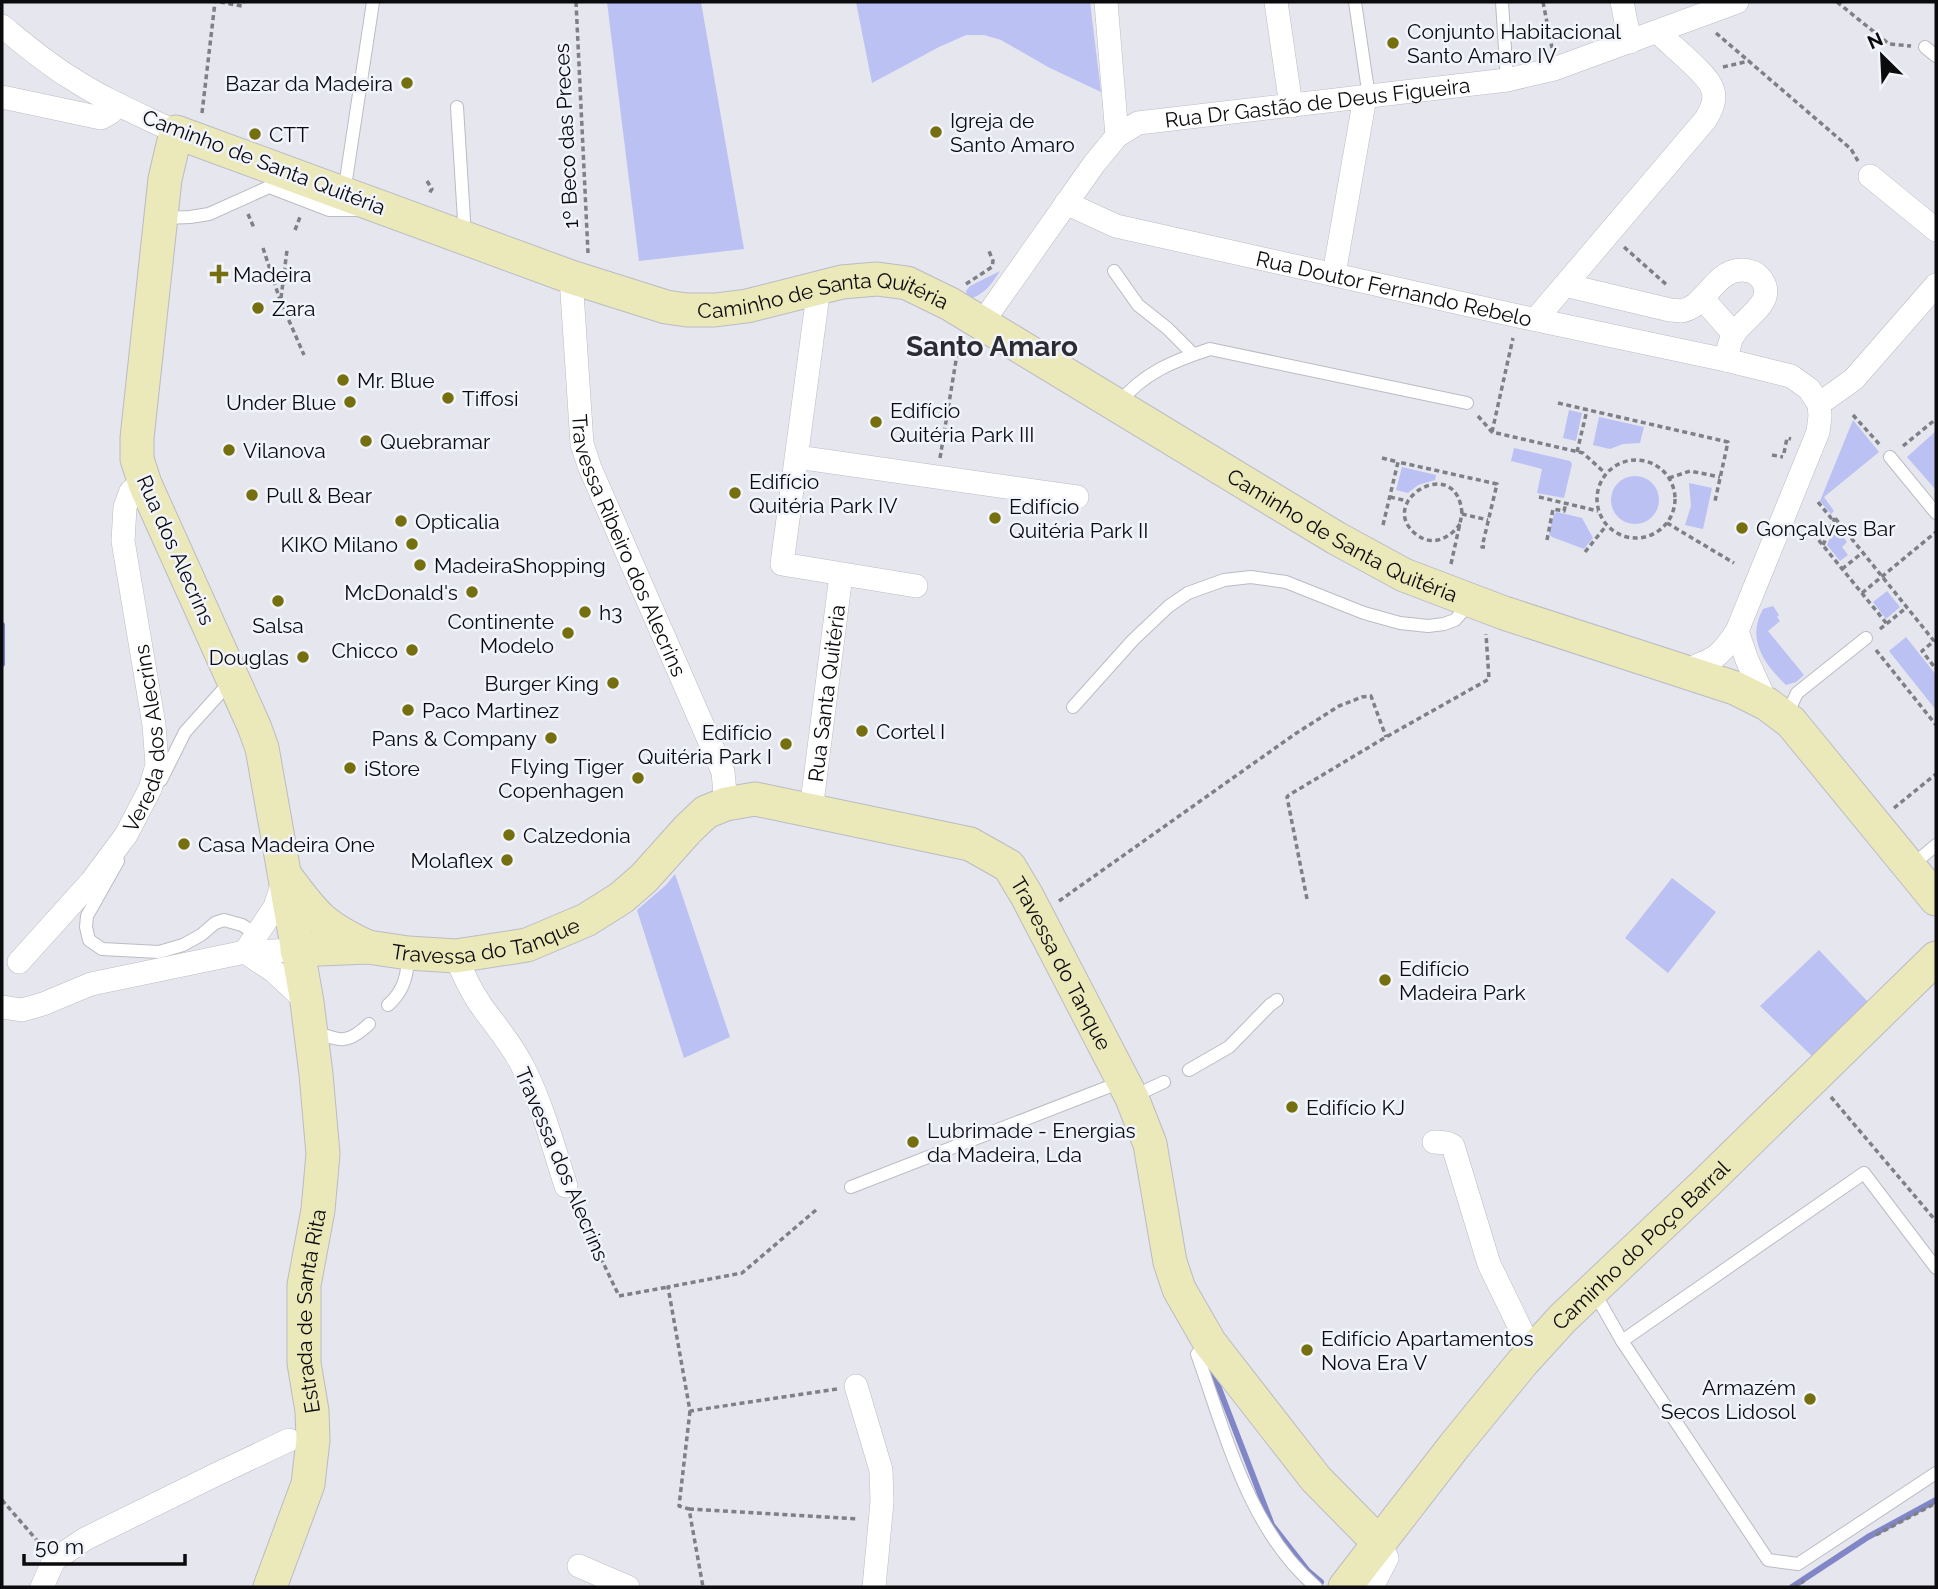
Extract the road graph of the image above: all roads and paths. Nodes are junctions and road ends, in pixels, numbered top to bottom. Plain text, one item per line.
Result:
1 (217, 2) edge
2 (243, 2) edge
3 (373, 2) edge
4 (576, 2) edge
5 (1106, 2) edge
6 (1276, 2) edge
7 (1355, 2) edge
8 (1502, 2) edge
9 (1543, 2) edge
10 (1622, 2) edge
11 (1737, 2) edge
12 (1837, 2) edge
13 (1707, 25) dead end
14 (2, 26) edge
15 (1658, 32) junction
16 (1630, 42) junction
17 (1925, 47) joint
18 (1936, 56) edge
19 (1554, 57) dead end
20 (1749, 61) junction
21 (1714, 69) dead end
22 (1507, 80) junction
23 (2, 97) edge
24 (1367, 97) junction
25 (118, 104) junction
26 (1291, 106) junction
27 (457, 107) dead end
28 (189, 125) junction
29 (1117, 136) junction
30 (1851, 149) dead end
31 (1870, 176) dead end
32 (270, 177) junction
33 (427, 181) dead end
34 (344, 193) junction
35 (425, 200) dead end
36 (1066, 203) junction
37 (383, 208) junction
38 (303, 209) dead end
39 (247, 212) dead end
40 (162, 218) junction
41 (464, 220) dead end
42 (254, 228) dead end
43 (295, 230) dead end
44 (1936, 230) edge
45 (1617, 241) dead end
46 (263, 248) dead end
47 (288, 250) dead end
48 (989, 251) dead end
49 (580, 266) junction
50 (1114, 271) dead end
51 (1334, 274) junction
52 (972, 279) dead end
53 (1566, 285) junction
54 (1936, 285) edge
55 (814, 289) junction
56 (1675, 293) dead end
57 (1702, 298) junction
58 (280, 300) junction
59 (1526, 323) junction
60 (971, 333) junction
61 (1734, 334) junction
62 (1193, 354) junction
63 (304, 355) dead end
64 (1726, 360) junction
65 (1467, 403) joint
66 (1117, 404) junction
67 (1558, 404) dead end
68 (1819, 404) junction
69 (1587, 410) junction
70 (1853, 415) dead end
71 (1936, 419) edge
72 (1492, 432) junction
73 (1787, 441) dead end
74 (942, 447) dead end
75 (1577, 452) junction
76 (1772, 455) dead end
77 (797, 457) junction
78 (1890, 457) junction
79 (1382, 458) dead end
80 (1398, 462) junction
81 (1605, 473) junction
82 (1720, 477) junction
83 (1669, 478) junction
84 (145, 484) junction
85 (1077, 497) dead end
86 (1390, 497) junction
87 (1539, 497) dead end
88 (1718, 501) dead end
89 (1408, 502) junction
90 (1818, 502) dead end
91 (1566, 503) junction
92 (1598, 511) junction
93 (1936, 513) edge
94 (1462, 514) junction
95 (1835, 518) junction
96 (1488, 520) junction
97 (1667, 523) junction
98 (1460, 524) junction
99 (1383, 525) dead end
100 (1606, 526) junction
101 (1808, 527) dead end
102 (1936, 532) edge
103 (1547, 540) dead end
104 (1823, 545) junction
105 (1485, 547) dead end
106 (1585, 552) dead end
107 (1862, 553) junction
108 (1734, 564) dead end
109 (1450, 565) dead end
110 (1842, 569) junction
111 (841, 575) junction
112 (1882, 576) junction
113 (916, 586) dead end
114 (1861, 593) junction
115 (1471, 601) junction
116 (1907, 607) junction
117 (1486, 631) dead end
118 (1737, 631) junction
119 (1866, 638) joint
120 (1936, 669) edge
121 (1685, 670) junction
122 (233, 679) junction
123 (1073, 707) dead end
124 (1779, 713) junction
125 (1936, 725) edge
126 (1386, 737) junction
127 (1936, 774) edge
128 (726, 804) junction
129 (1896, 806) dead end
130 (810, 809) junction
131 (1936, 845) edge
132 (1910, 867) junction
133 (285, 875) junction
134 (1307, 899) dead end
135 (1936, 899) edge
136 (1049, 908) dead end
137 (250, 943) junction
138 (368, 947) junction
139 (297, 950) junction
140 (408, 953) junction
141 (456, 956) junction
142 (1936, 958) edge
143 (19, 962) dead end
144 (1277, 1000) dead end
145 (388, 1005) dead end
146 (2, 1007) edge
147 (309, 1016) junction
148 (369, 1024) dead end
149 (1189, 1070) dead end
150 (1164, 1082) dead end
151 (1823, 1087) dead end
152 (1128, 1089) junction
153 (1434, 1142) dead end
154 (566, 1186) joint
155 (851, 1187) dead end
156 (816, 1210) dead end
157 (1936, 1221) edge
158 (1936, 1268) edge
159 (668, 1287) junction
160 (1592, 1289) junction
161 (1622, 1341) junction
162 (1536, 1347) junction
163 (1197, 1354) dead end
164 (856, 1387) joint
165 (690, 1411) junction
166 (289, 1440) dead end
167 (1936, 1473) edge
168 (2, 1500) edge
169 (1936, 1503) edge
170 (689, 1509) junction
171 (881, 1520) junction
172 (1869, 1539) dead end
173 (1379, 1543) junction
174 (54, 1560) junction
175 (579, 1566) dead end
176 (1805, 1580) dead end
177 (42, 1587) edge
178 (270, 1587) edge
179 (628, 1587) edge
180 (703, 1587) edge
181 (874, 1587) edge
182 (1316, 1587) edge
183 (1345, 1587) edge
184 (1372, 1587) edge
185 (1794, 1587) edge

1 - 2 path
1 - 28 path
3 - 34 lane
4 - 49 path, 1º Beco das Preces
5 - 29 street
6 - 26 street
7 - 24 lane
8 - 22 lane
9 - 19 path
10 - 16 street
11 - 15 street, Rua Dr Gastão de Deus Figueira
12 - 17 path
13 - 20 path
14 - 25 street, Caminho de Santa Quitéria
15 - 16 street, Rua Dr Gastão de Deus Figueira
15 - 53 street
16 - 22 street, Rua Dr Gastão de Deus Figueira
17 - 18 lane
20 - 21 path
20 - 30 path
22 - 24 street, Rua Dr Gastão de Deus Figueira
23 - 25 street
24 - 26 street, Rua Dr Gastão de Deus Figueira
24 - 51 street
25 - 28 street, Caminho de Santa Quitéria
26 - 29 street, Rua Dr Gastão de Deus Figueira
27 - 41 lane
28 - 32 street, Caminho de Santa Quitéria
28 - 40 street, Rua dos Alecrins
29 - 36 street, Rua Dr Gastão de Deus Figueira
31 - 44 street
32 - 34 street, Caminho de Santa Quitéria
32 - 37 lane
32 - 40 lane
33 - 35 path
34 - 37 street, Caminho de Santa Quitéria
36 - 51 street, Rua Doutor Fernando Rebelo
36 - 60 street, Rua Dr Gastão de Deus Figueira
37 - 49 street, Caminho de Santa Quitéria
38 - 43 path
39 - 42 path
40 - 84 street, Rua dos Alecrins
45 - 56 path
46 - 58 path
47 - 58 path
48 - 52 path
49 - 55 street, Caminho de Santa Quitéria
49 - 128 street, Travessa Ribeiro dos Alecrins
50 - 62 lane
51 - 59 street, Rua Doutor Fernando Rebelo
53 - 57 street
53 - 59 street
54 - 68 street
55 - 60 street, Caminho de Santa Quitéria
55 - 77 street, Rua Santa Quitéria
57 - 61 street
57 - 61 street
58 - 63 path
59 - 64 street, Rua Doutor Fernando Rebelo
59 - 72 path
60 - 66 street, Caminho de Santa Quitéria
60 - 74 path
61 - 64 street
62 - 65 lane
62 - 66 lane
64 - 68 street, Rua Doutor Fernando Rebelo
65 - 72 path
66 - 115 street, Caminho de Santa Quitéria
67 - 69 path
68 - 118 street
69 - 75 path
69 - 82 path
70 - 78 path
71 - 78 path
72 - 75 path
73 - 76 path
75 - 81 path
77 - 85 street
77 - 111 street, Rua Santa Quitéria
78 - 93 lane
79 - 80 path
80 - 86 path
80 - 96 path
81 - 83 path
81 - 92 path
82 - 83 path
82 - 88 path
83 - 97 path
84 - 122 street, Rua dos Alecrins
84 - 143 street, Vereda dos Alecrins
86 - 89 path
86 - 99 path
87 - 91 path
89 - 94 path
89 - 98 path
90 - 95 path
91 - 92 path
91 - 103 path
92 - 100 path
94 - 96 path
94 - 98 path
95 - 104 path
95 - 107 path
96 - 105 path
97 - 100 path
97 - 108 path
98 - 109 path
100 - 106 path
101 - 104 path
102 - 112 path
104 - 110 path
107 - 110 path
107 - 112 path
110 - 114 path
111 - 113 street, Rua Santa Quitéria
111 - 130 street, Rua Santa Quitéria
112 - 114 path
112 - 116 path
114 - 116 path
115 - 121 street, Caminho de Santa Quitéria
115 - 123 lane
116 - 120 path
117 - 126 path
118 - 121 street
118 - 124 street
119 - 124 lane
119 - 125 path
121 - 124 street, Caminho de Santa Quitéria
122 - 133 street, Rua dos Alecrins
122 - 137 lane
124 - 132 street, Caminho de Santa Quitéria
126 - 134 path
126 - 136 path
127 - 129 path
128 - 130 street, Travessa do Tanque
128 - 141 street, Travessa do Tanque
130 - 152 street, Travessa do Tanque
131 - 132 lane
132 - 135 street, Caminho de Santa Quitéria
133 - 137 street
133 - 138 street, Rua dos Alecrins
133 - 139 street, Rua dos Alecrins
137 - 139 street, Travessa do Tanque
137 - 146 street, Travessa do Tanque
137 - 147 street
138 - 139 street, Travessa do Tanque
138 - 140 street, Travessa do Tanque
138 - 147 street, Estrada de Santa Rita
139 - 147 street, Estrada de Santa Rita
140 - 141 street, Travessa do Tanque
140 - 145 lane
141 - 154 street, Travessa dos Alecrins
142 - 160 street, Caminho do Poço Barral
144 - 149 lane
147 - 148 lane
147 - 178 street, Estrada de Santa Rita
150 - 152 lane
151 - 157 path
152 - 155 lane
152 - 173 street, Travessa do Tanque
153 - 162 street
154 - 159 path, Travessa dos Alecrins
156 - 159 path, Travessa dos Alecrins
158 - 161 lane
159 - 165 path
160 - 161 lane
160 - 162 street, Caminho do Poço Barral
161 - 167 lane
162 - 173 street, Caminho do Poço Barral
163 - 182 lane
164 - 165 path
164 - 171 street
165 - 170 path
166 - 174 street
168 - 174 path
169 - 172 path
170 - 171 path
170 - 180 path
171 - 181 street
173 - 183 street, Caminho do Poço Barral
173 - 184 street
174 - 177 street
175 - 179 street
176 - 185 path

